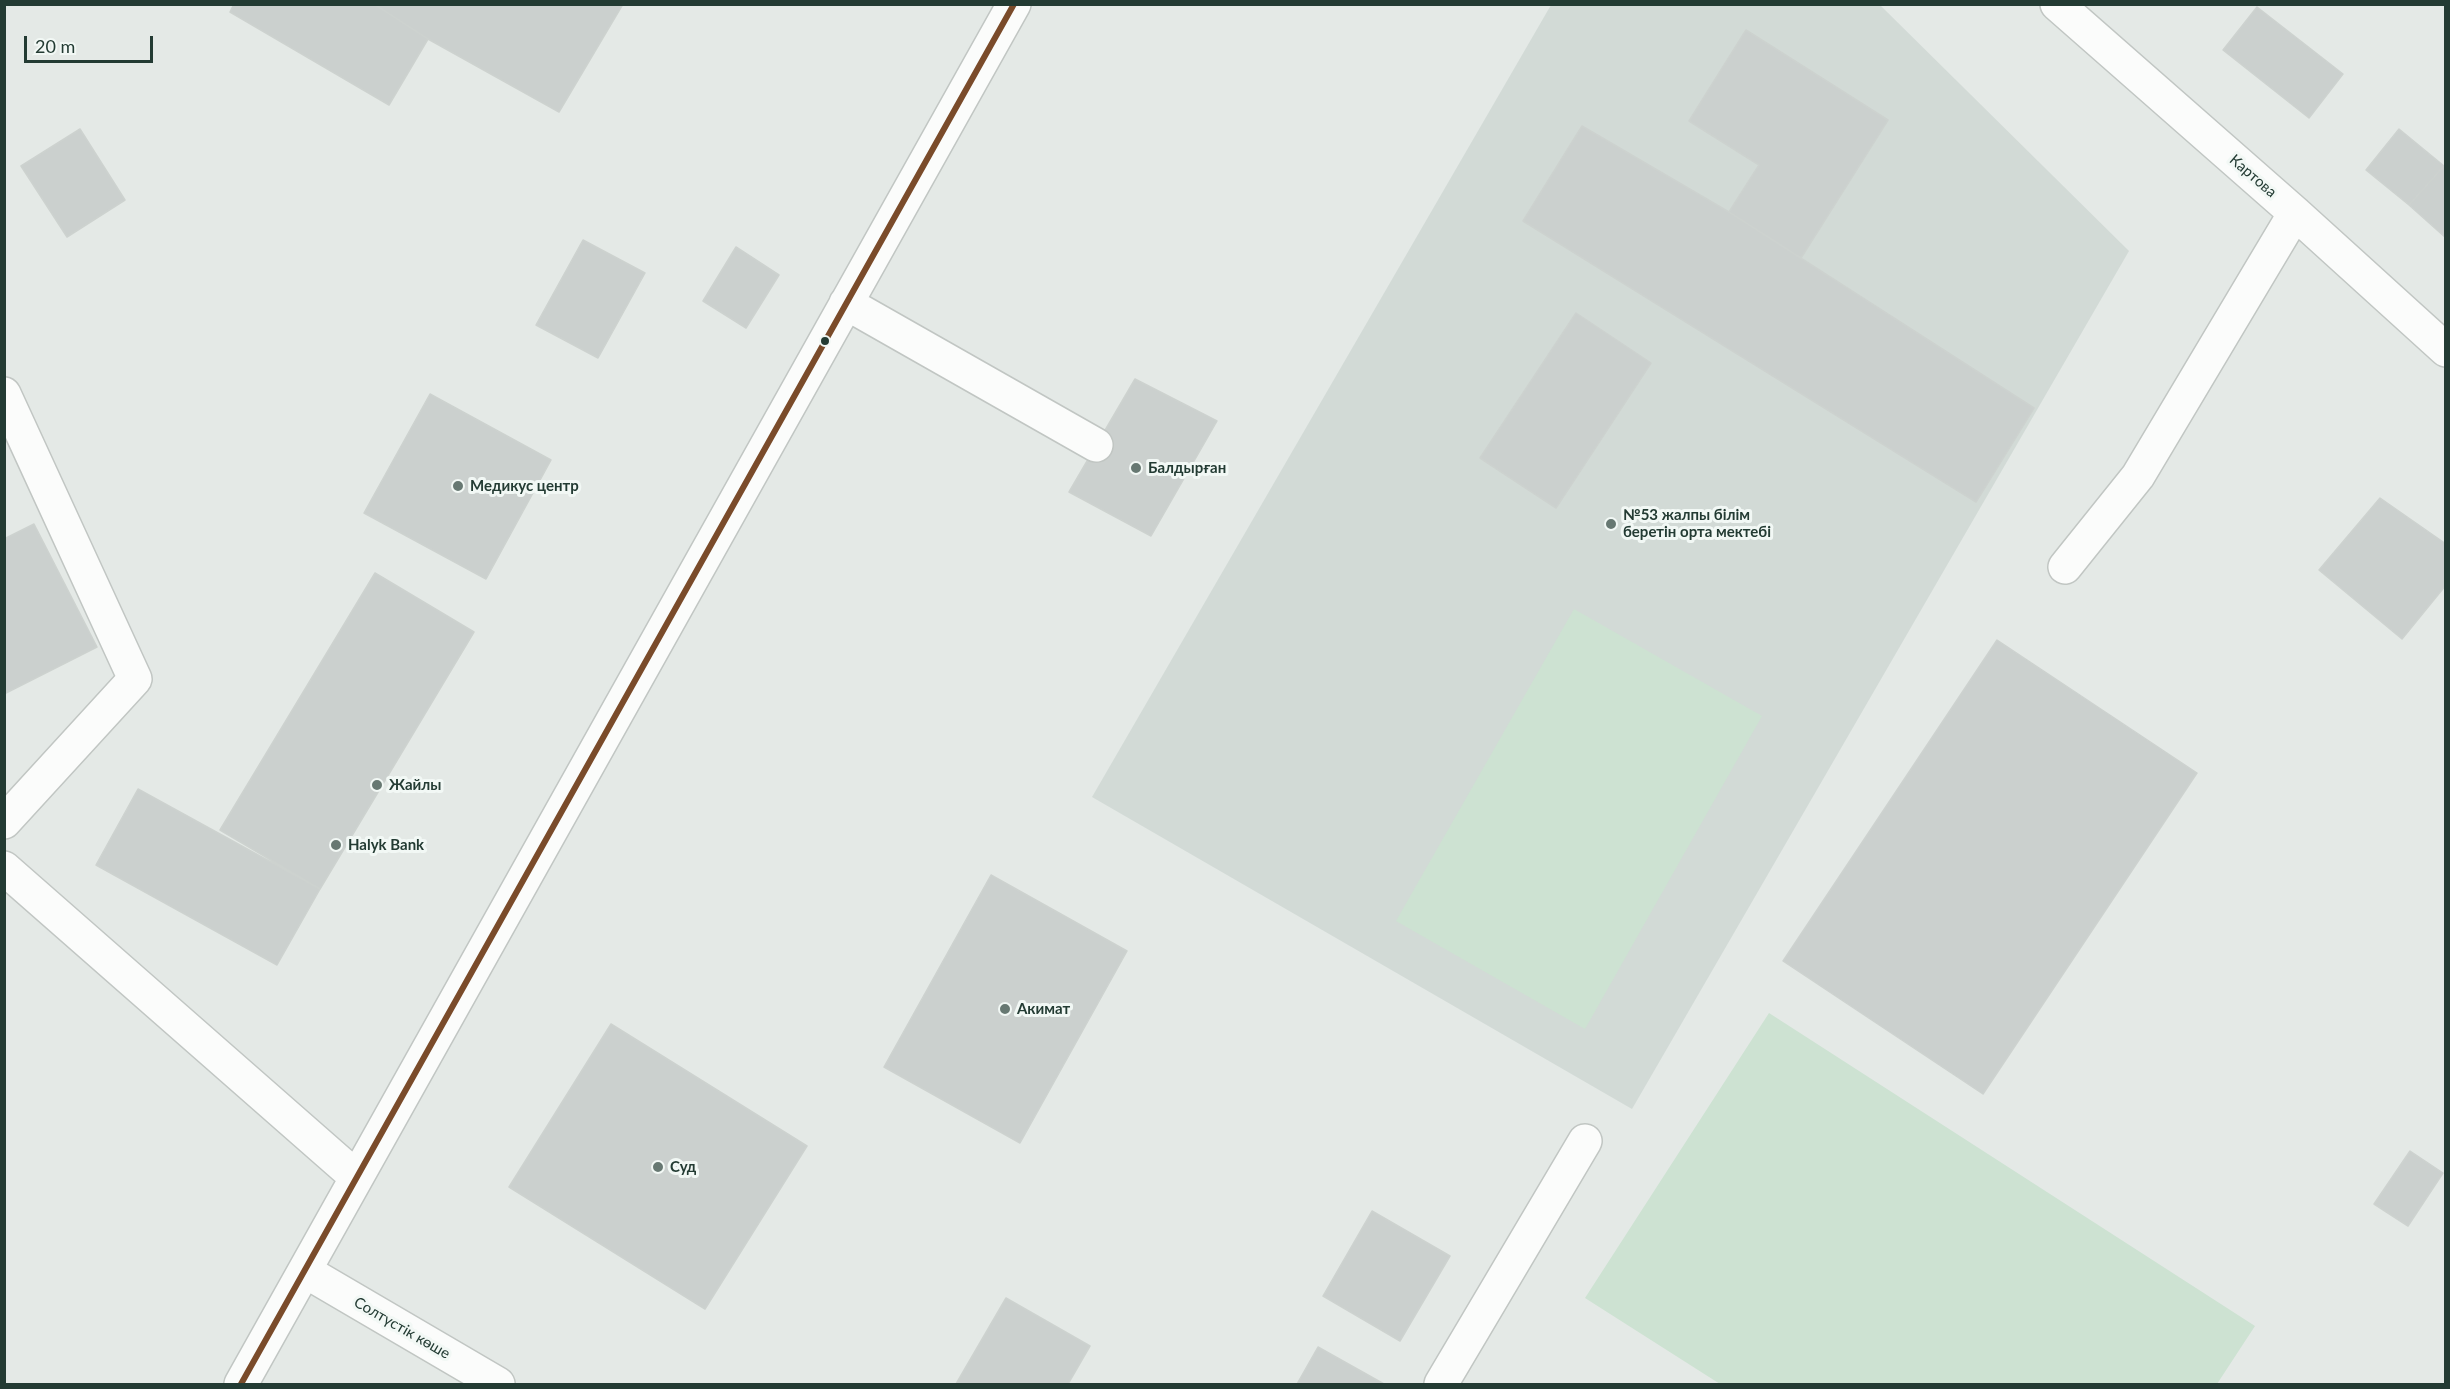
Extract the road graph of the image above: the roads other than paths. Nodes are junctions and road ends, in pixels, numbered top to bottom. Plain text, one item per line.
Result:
1 (1014, 4) edge
2 (2057, 4) edge
3 (2295, 213) junction
4 (846, 303) junction
5 (2445, 350) edge
6 (4, 394) edge
7 (1096, 445) dead end
8 (2065, 567) dead end
9 (4, 822) edge
10 (4, 868) edge
11 (1585, 1141) dead end
12 (356, 1176) junction
13 (305, 1271) junction
14 (241, 1384) edge
15 (498, 1384) edge
16 (1441, 1384) edge

1 - 4 street
2 - 3 street, Картова
3 - 5 street, Картова
3 - 8 street
4 - 7 street
4 - 12 street
6 - 9 street
10 - 12 street
11 - 16 street
12 - 13 street
13 - 14 street
13 - 15 street, Солтүстік көше

